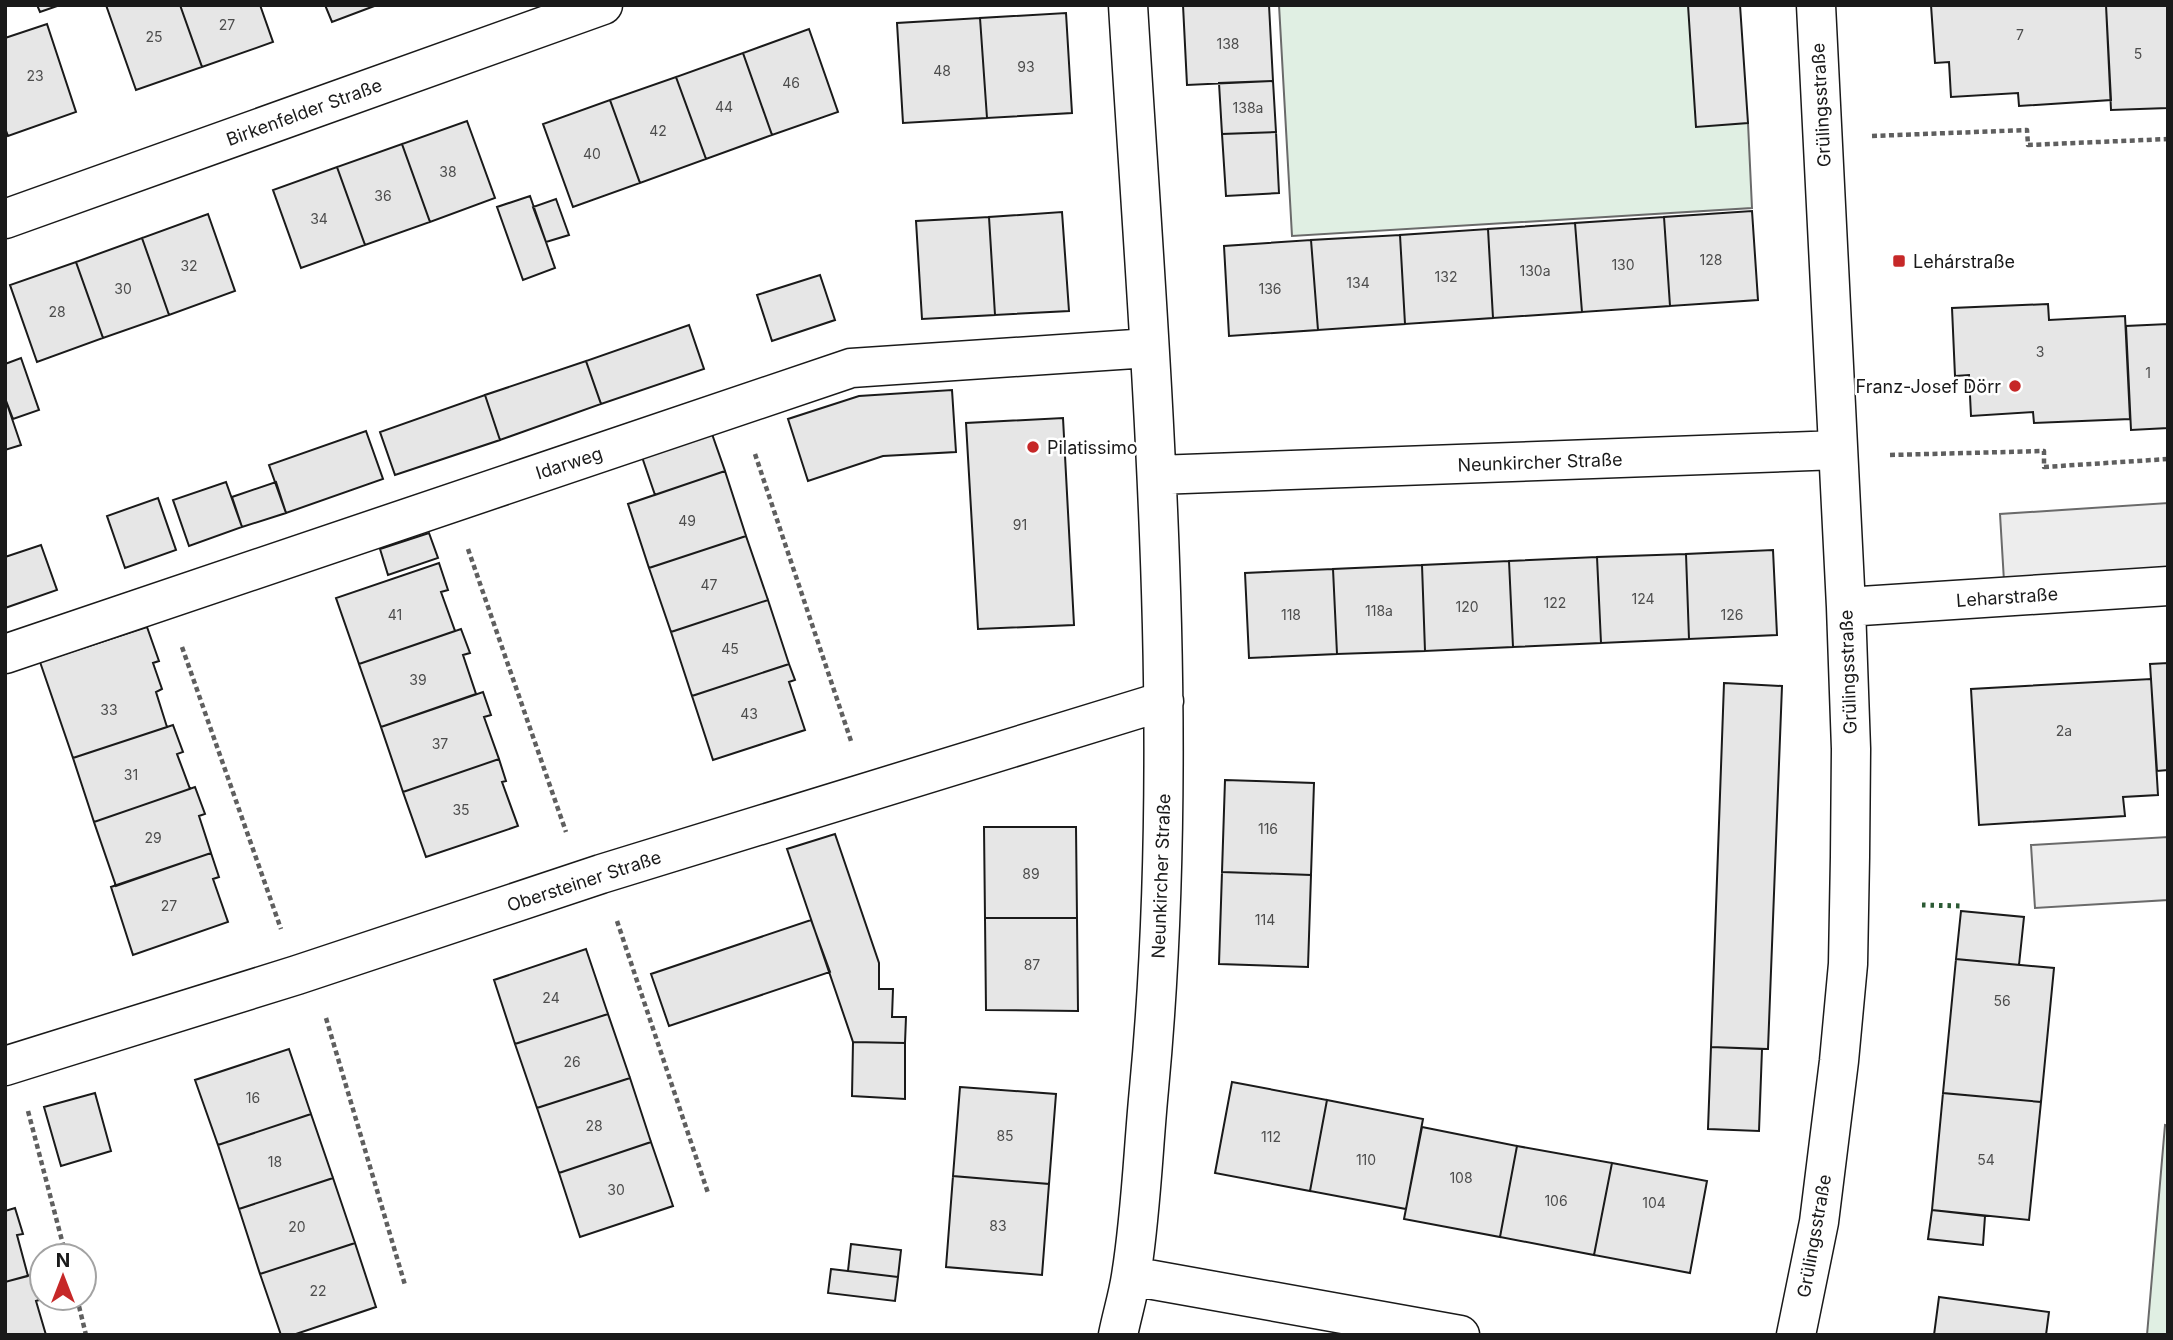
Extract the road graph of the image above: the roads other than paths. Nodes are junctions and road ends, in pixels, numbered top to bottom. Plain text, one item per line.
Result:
1 (603, 5) edge
2 (1128, 5) edge
3 (1816, 5) edge
4 (5, 219) edge
5 (1149, 348) junction
6 (1838, 450) junction
7 (1157, 475) junction
8 (2168, 586) edge
9 (1846, 607) junction
10 (5, 654) edge
11 (1164, 701) junction
12 (10, 1064) edge
13 (1131, 1276) junction
14 (1118, 1335) edge
15 (1460, 1335) edge
16 (1797, 1335) edge

1 - 4 street, Birkenfelder Straße
2 - 5 street, Neunkircher Straße
3 - 6 street, Grülingsstraße
5 - 7 street, Neunkircher Straße
5 - 10 street, Idarweg
6 - 7 street, Neunkircher Straße
6 - 9 street, Grülingsstraße
7 - 11 street, Neunkircher Straße
8 - 9 street, Leharstraße
9 - 16 street, Grülingsstraße
11 - 12 street, Obersteiner Straße
11 - 13 street, Neunkircher Straße
13 - 14 street, Neunkircher Straße
13 - 15 street

